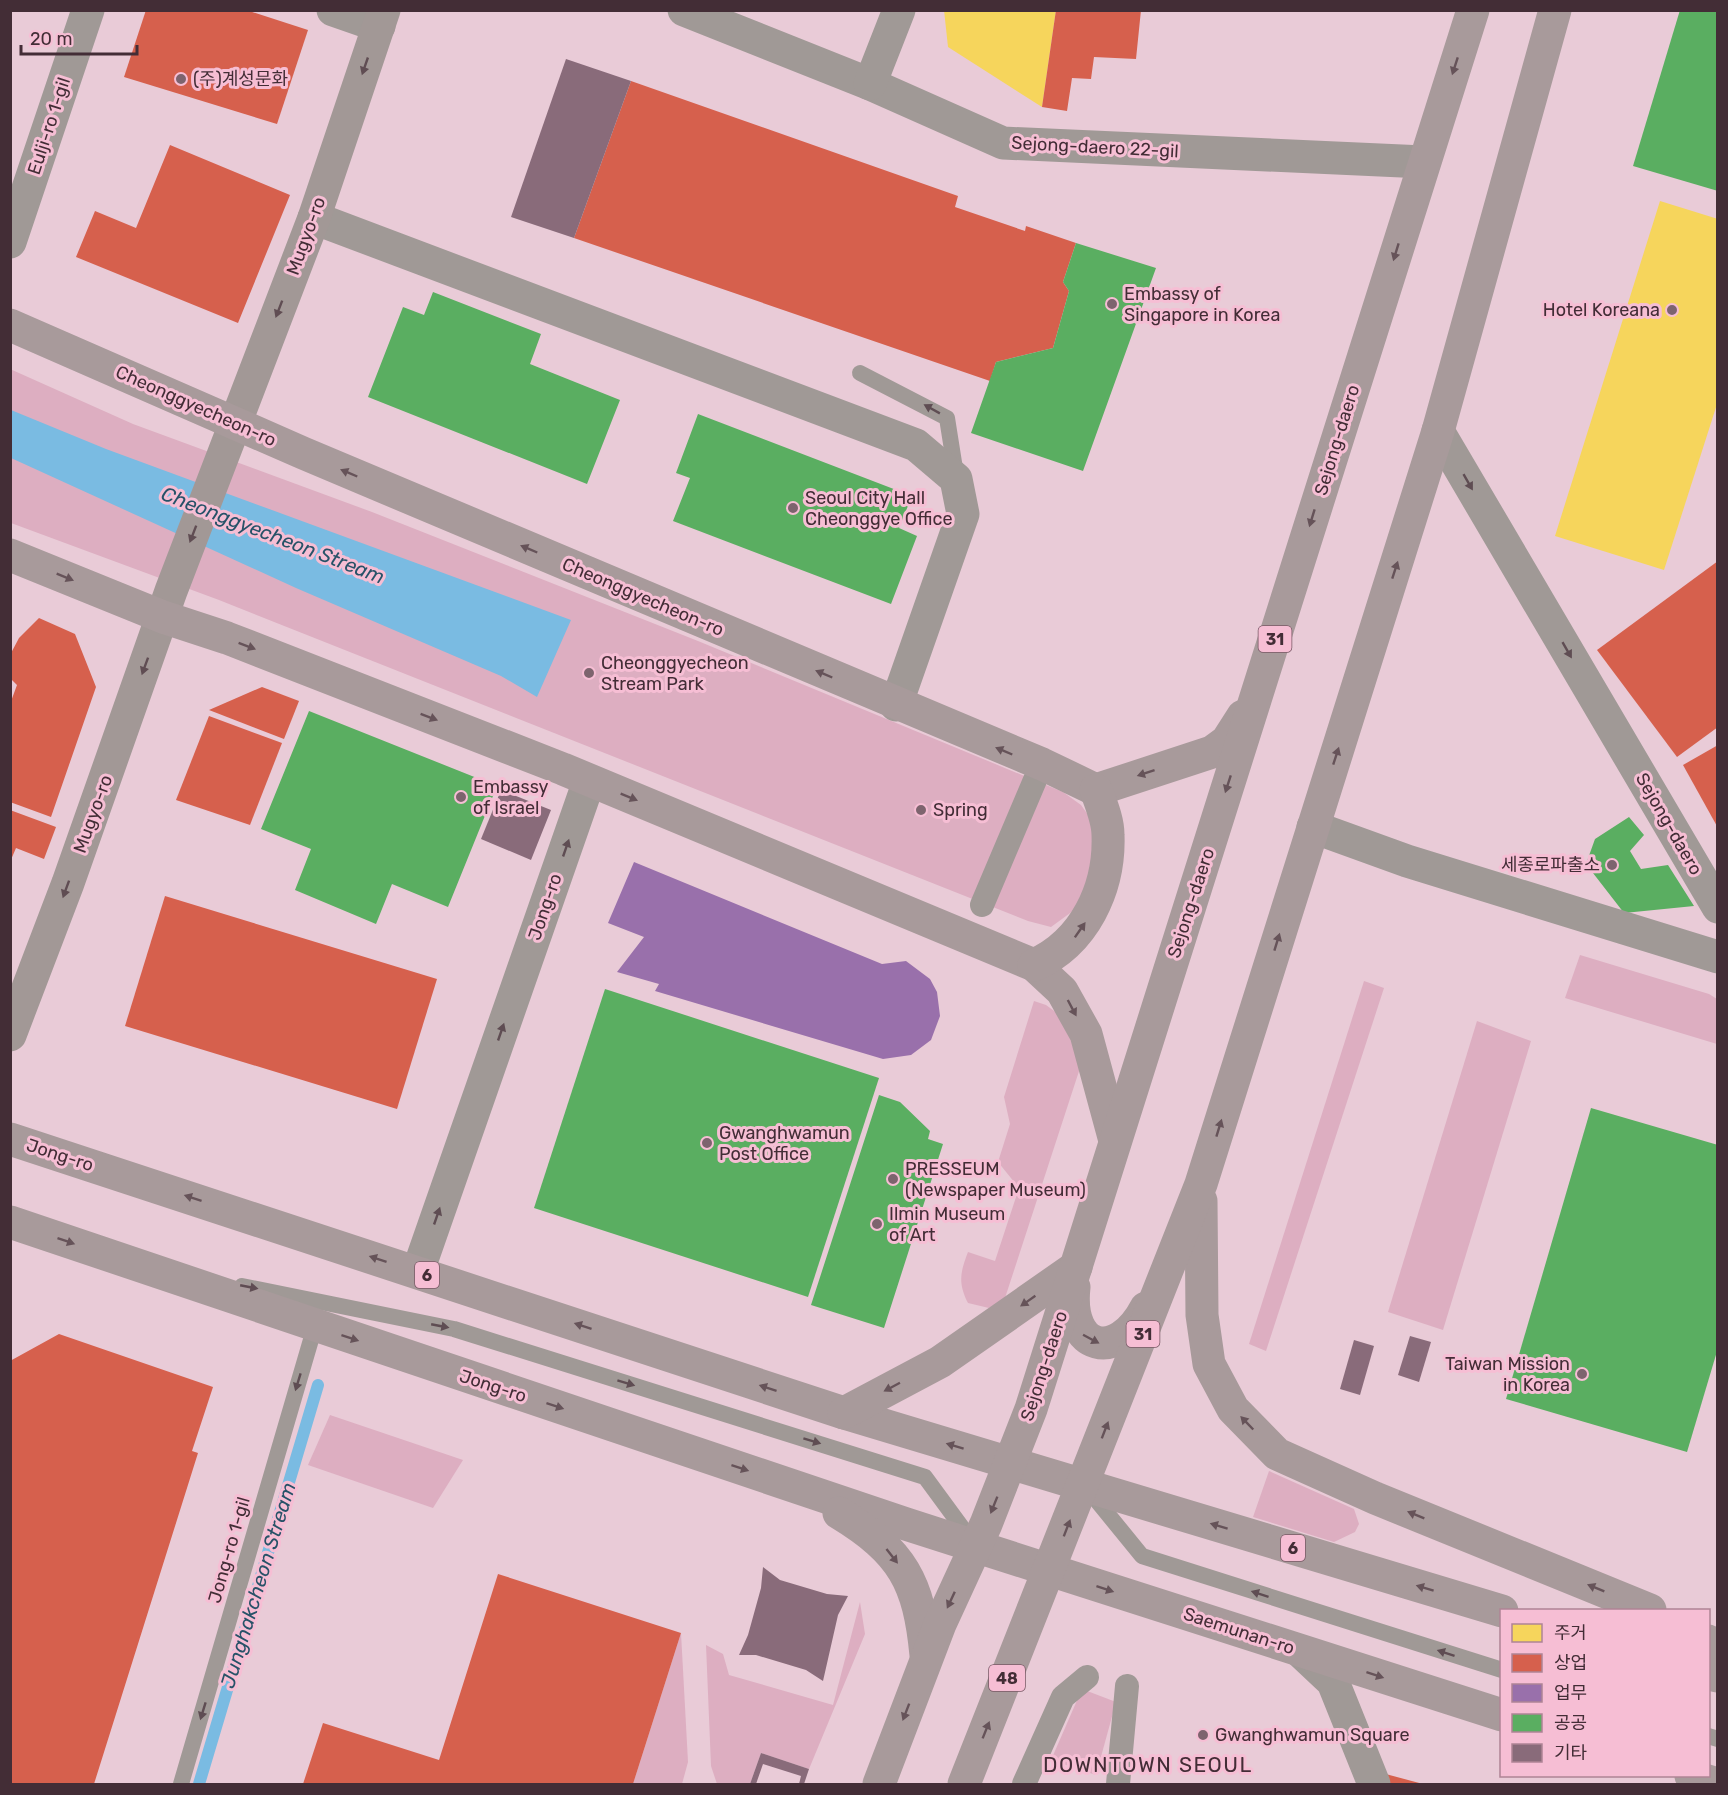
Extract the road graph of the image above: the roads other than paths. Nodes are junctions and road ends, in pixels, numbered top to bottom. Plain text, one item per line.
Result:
1 (87, 10) edge
2 (333, 10) edge
3 (684, 10) edge
4 (899, 10) edge
5 (1473, 10) edge
6 (1555, 10) edge
7 (381, 18) edge
8 (870, 84) junction
9 (1424, 162) junction
10 (314, 218) junction
11 (10, 242) edge
12 (10, 325) edge
13 (860, 373) dead end
14 (236, 424) junction
15 (1438, 431) junction
16 (956, 479) junction
17 (10, 555) edge
18 (167, 604) junction
19 (1257, 695) junction
20 (896, 705) junction
21 (1035, 780) dead end
22 (589, 781) junction
23 (1096, 790) junction
24 (1314, 827) junction
25 (982, 905) dead end
26 (1718, 907) edge
27 (1718, 957) edge
28 (1034, 965) junction
29 (10, 1035) edge
30 (10, 1139) edge
31 (1115, 1141) junction
32 (1201, 1184) junction
33 (10, 1222) edge
34 (129, 1263) junction
35 (1076, 1267) junction
36 (418, 1271) junction
37 (315, 1326) junction
38 (844, 1413) junction
39 (1011, 1464) junction
40 (1084, 1485) junction
41 (795, 1486) junction
42 (976, 1547) junction
43 (1050, 1571) junction
44 (1645, 1609) edge
45 (1500, 1610) edge
46 (1300, 1650) junction
47 (927, 1657) junction
48 (1500, 1670) edge
49 (1087, 1677) dead end
50 (1127, 1686) dead end
51 (1500, 1714) edge
52 (1694, 1777) edge
53 (1718, 1784) edge
54 (181, 1785) edge
55 (879, 1785) edge
56 (964, 1785) edge
57 (1024, 1785) edge
58 (1118, 1785) edge
59 (1374, 1785) edge

1 - 11 street, Eulji-ro 1-gil
2 - 7 street
3 - 8 street, Sejong-daero 22-gil
4 - 8 street
5 -> 9 main road, Sejong-daero / 31
6 - 15 main road, 31
7 -> 10 main road, Mugyo-ro
8 - 9 street, Sejong-daero 22-gil
9 -> 19 main road, Sejong-daero / 31
10 -> 14 main road, Mugyo-ro
10 - 16 street
12 - 14 main road, Cheonggyecheon-ro
16 -> 13 lane
14 -> 18 main road, Mugyo-ro
20 -> 14 main road, Cheonggyecheon-ro
24 -> 15 main road, 31
15 -> 26 street, Sejong-daero
16 - 20 street
17 -> 18 main road
18 -> 22 main road
18 -> 29 main road, Mugyo-ro
19 -> 23 main road
19 -> 31 main road, Sejong-daero / 31
23 -> 20 main road, Cheonggyecheon-ro
21 - 25 street
22 -> 28 main road
36 -> 22 street, Jong-ro
28 -> 23 main road
24 - 27 street
32 -> 24 main road, 31
28 -> 31 main road
36 -> 30 main road, Jong-ro / 6
31 - 35 main road, Sejong-daero / 31
35 -> 32 main road
40 -> 32 main road, 31
44 -> 32 main road
33 -> 34 main road, Jong-ro
34 - 37 main road, Jong-ro
34 -> 42 lane
35 -> 38 main road
35 - 39 main road, Sejong-daero / 31
38 -> 36 main road, Jong-ro / 6
37 -> 41 main road, Jong-ro
37 -> 54 lane, Jong-ro 1-gil
39 -> 38 main road, Jong-ro / 6
39 - 40 main road, 6
39 -> 42 main road, Sejong-daero / 31
43 -> 40 main road, 31
45 -> 40 main road, 6
48 -> 40 lane
41 - 42 main road, Jong-ro
41 -> 47 main road
42 - 43 main road, Saemunan-ro
42 -> 47 main road, Sejong-daero
43 -> 46 main road, Saemunan-ro
56 -> 43 main road, 48
46 -> 51 main road, Saemunan-ro
46 - 59 street
47 -> 55 main road, Sejong-daero
49 - 57 street
50 - 58 street
52 - 53 main road

